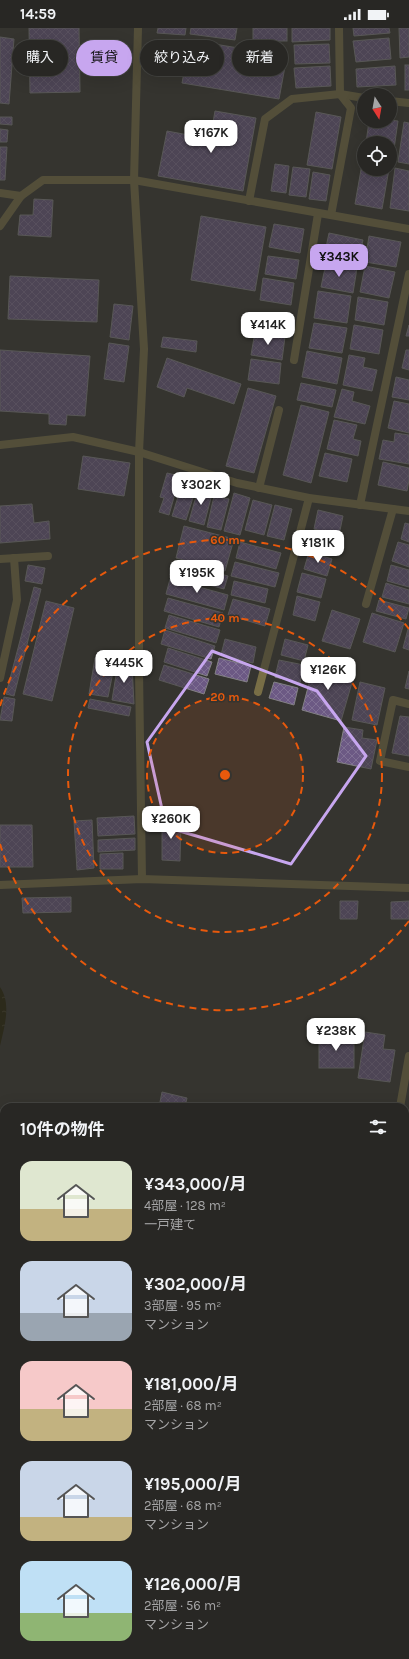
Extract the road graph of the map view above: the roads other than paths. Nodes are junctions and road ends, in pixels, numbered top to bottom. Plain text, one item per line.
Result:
1 (138, 28) edge
2 (339, 28) edge
3 (340, 94) junction
4 (357, 97) edge
5 (397, 103) edge
6 (409, 104) edge
7 (134, 180) junction
8 (0, 194) edge
9 (21, 196) junction
10 (249, 201) junction
11 (318, 214) junction
12 (331, 215) junction
13 (0, 226) edge
14 (409, 229) edge
15 (409, 274) edge
16 (294, 360) dead end
17 (280, 410) dead end
18 (0, 445) edge
19 (139, 452) junction
20 (259, 488) junction
21 (309, 498) junction
22 (360, 505) junction
23 (393, 509) junction
24 (409, 512) edge
25 (48, 556) dead end
26 (14, 558) junction
27 (0, 560) edge
28 (366, 604) dead end
29 (1, 669) edge
30 (0, 678) edge
31 (258, 692) dead end
32 (409, 704) edge
33 (409, 767) edge
34 (142, 879) junction
35 (0, 885) edge
36 (409, 888) edge
37 (409, 1056) edge
38 (401, 1103) edge

1 - 7 street
2 - 3 street
3 - 4 street
3 - 10 street
3 - 12 street
5 - 6 street
7 - 9 street
7 - 10 street
7 - 19 street
8 - 9 street
9 - 13 street
10 - 11 street
11 - 12 street
11 - 16 street
12 - 14 street
15 - 22 street
17 - 20 street
18 - 19 street
19 - 20 street
19 - 34 street
20 - 21 street
21 - 22 street
21 - 31 street
22 - 23 street
23 - 24 street
23 - 28 street
25 - 26 street
26 - 27 street
26 - 29 street
29 - 30 street
32 - 33 street
34 - 35 street
34 - 36 street
37 - 38 street

